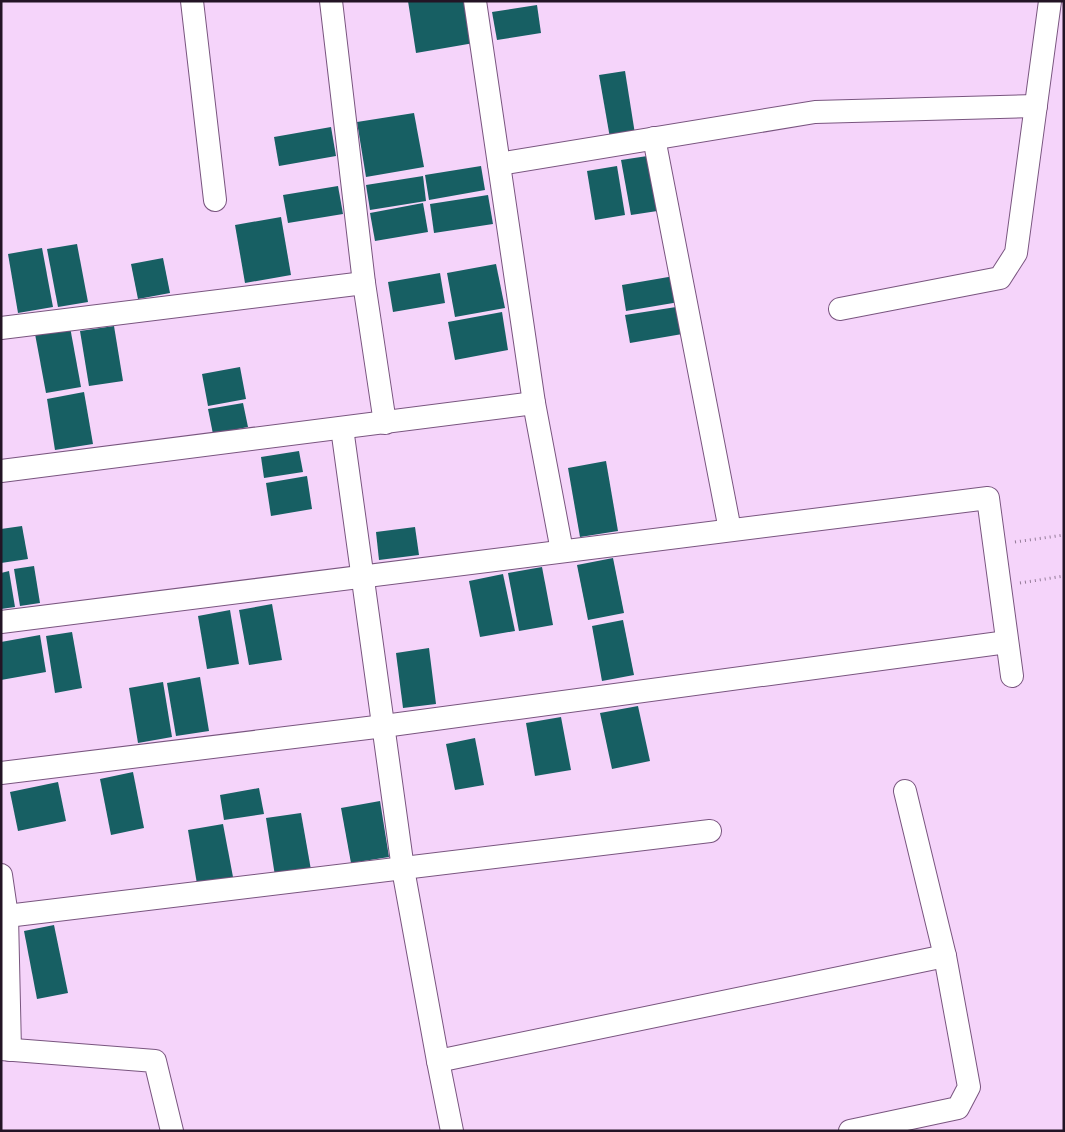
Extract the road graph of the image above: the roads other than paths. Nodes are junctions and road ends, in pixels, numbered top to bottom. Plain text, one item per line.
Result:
1 (192, 1) edge
2 (331, 1) edge
3 (475, 1) edge
4 (1050, 1) edge
5 (1036, 106) junction
6 (654, 138) junction
7 (498, 164) junction
8 (215, 200) dead end
9 (364, 283) junction
10 (840, 309) dead end
11 (1, 328) edge
12 (534, 404) junction
13 (385, 422) junction
14 (342, 428) junction
15 (1, 471) edge
16 (730, 530) junction
17 (562, 551) junction
18 (363, 576) junction
19 (1, 622) edge
20 (1007, 642) junction
21 (1012, 676) dead end
22 (384, 726) junction
23 (1, 773) edge
24 (905, 790) dead end
25 (710, 832) dead end
26 (403, 869) junction
27 (1, 875) edge
28 (8, 916) junction
29 (945, 956) junction
30 (6, 1049) edge
31 (438, 1062) junction
32 (172, 1131) edge
33 (452, 1131) edge
34 (850, 1131) edge

1 - 8 street
2 - 9 street
3 - 7 street
4 - 5 street
5 - 6 street
5 - 10 street
6 - 7 street
6 - 16 street
7 - 12 street
9 - 11 street
9 - 13 street
12 - 13 street
12 - 17 street
13 - 14 street
14 - 15 street
14 - 18 street
16 - 17 street
16 - 20 street
17 - 18 street
18 - 19 street
18 - 22 street
20 - 21 street
20 - 22 street
22 - 23 street
22 - 26 street
24 - 29 street
25 - 26 street
26 - 28 street
26 - 31 street
27 - 28 street
28 - 30 street
29 - 31 street
29 - 34 street
30 - 32 street
31 - 33 street

